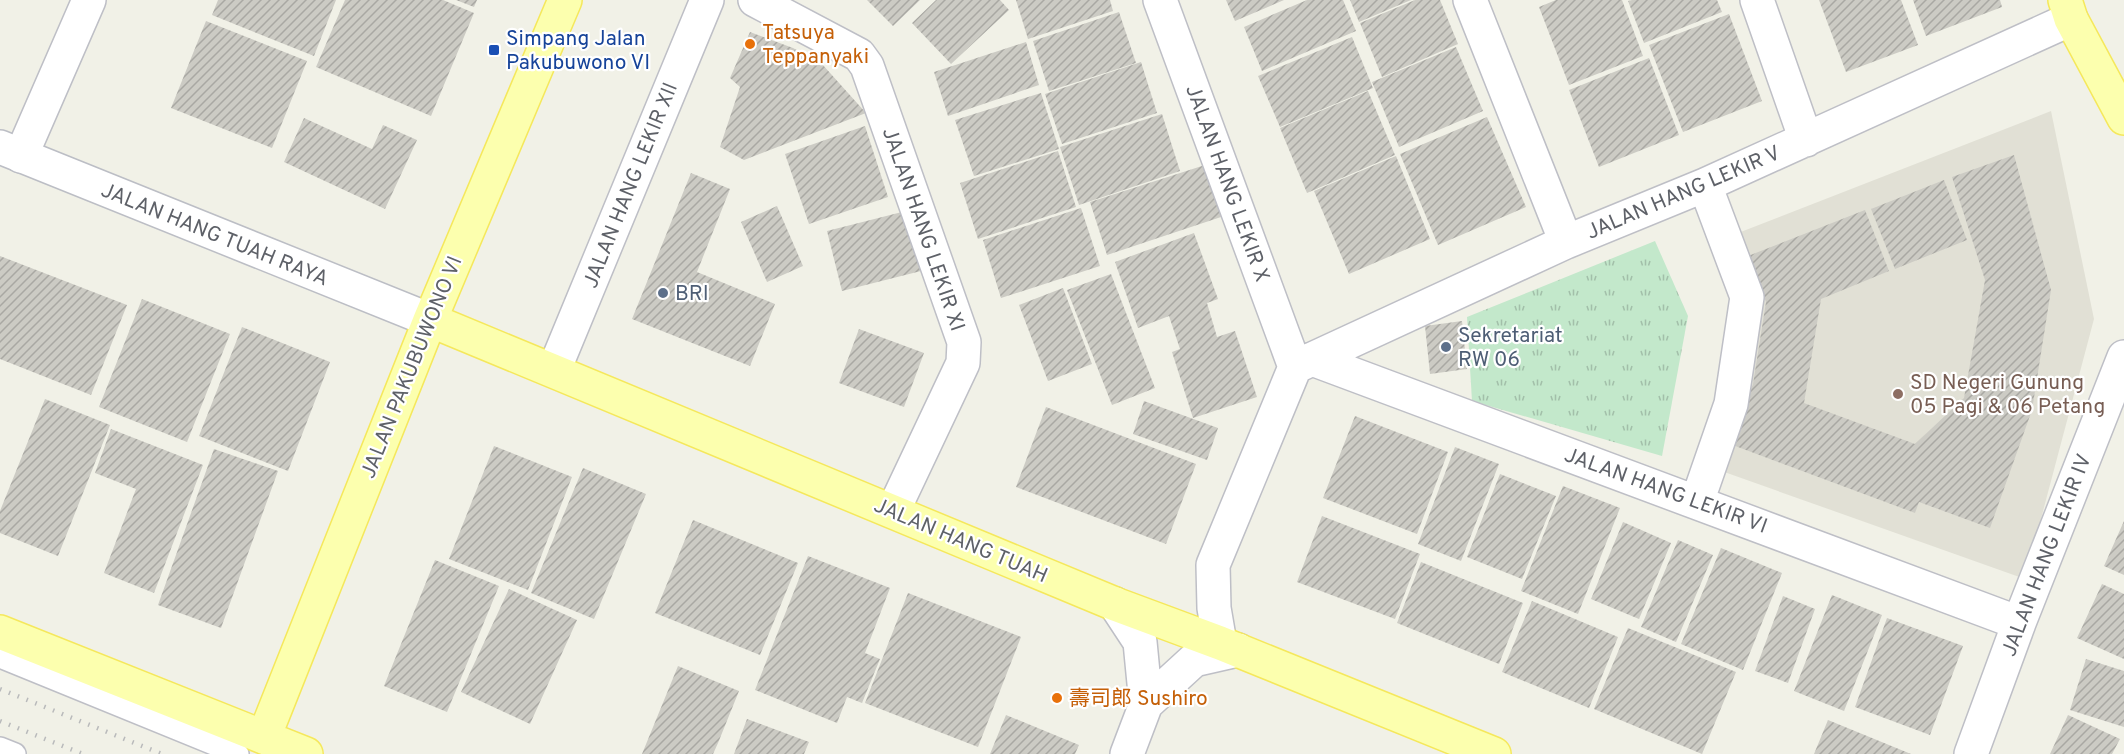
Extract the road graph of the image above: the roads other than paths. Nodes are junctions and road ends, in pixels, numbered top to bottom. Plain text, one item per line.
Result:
1 (89, 0) edge
2 (565, 0) edge
3 (707, 0) edge
4 (755, 0) edge
5 (1161, 0) edge
6 (1470, 0) edge
7 (1757, 0) edge
8 (2068, 9) edge
9 (2124, 118) edge
10 (1806, 140) junction
11 (11, 152) edge
12 (1705, 185) junction
13 (1566, 242) junction
14 (430, 320) junction
15 (2124, 357) edge
16 (1304, 363) junction
17 (554, 370) junction
18 (1697, 501) junction
19 (893, 511) junction
20 (1115, 604) junction
21 (2019, 623) junction
22 (0, 632) edge
23 (1229, 646) junction
24 (0, 657) edge
25 (1146, 704) junction
26 (251, 746) edge
27 (0, 748) edge
28 (15, 754) edge
29 (306, 754) edge
30 (1127, 754) edge
31 (1494, 754) edge
32 (1971, 754) edge

1 - 11 street
2 - 14 main road, JALAN PAKUBUWONO VI
3 - 17 street, JALAN HANG LEKIR XII
4 - 19 street, JALAN HANG LEKIR XI
5 - 16 street, JALAN HANG LEKIR X
6 - 13 street
7 - 10 street
8 - 9 main road
8 - 10 street, JALAN HANG LEKIR V
10 - 12 street, JALAN HANG LEKIR V
11 - 14 street, JALAN HANG TUAH RAYA
12 - 13 street, JALAN HANG LEKIR V
12 - 18 street
13 - 16 street, JALAN HANG LEKIR V
14 - 17 main road, JALAN HANG TUAH
14 - 26 main road, JALAN PAKUBUWONO VI
15 - 21 street, JALAN HANG LEKIR IV
16 - 18 street, JALAN HANG LEKIR VI
16 - 23 street
17 - 19 main road, JALAN HANG TUAH
18 - 21 street, JALAN HANG LEKIR VI
19 - 20 main road, JALAN HANG TUAH
20 - 23 main road, JALAN HANG TUAH
20 - 25 street
21 - 32 street, JALAN HANG LEKIR IV
22 - 26 main road
23 - 25 street
23 - 31 main road, JALAN HANG TUAH
24 - 26 lane
25 - 30 street
26 - 29 main road
27 - 28 lane

